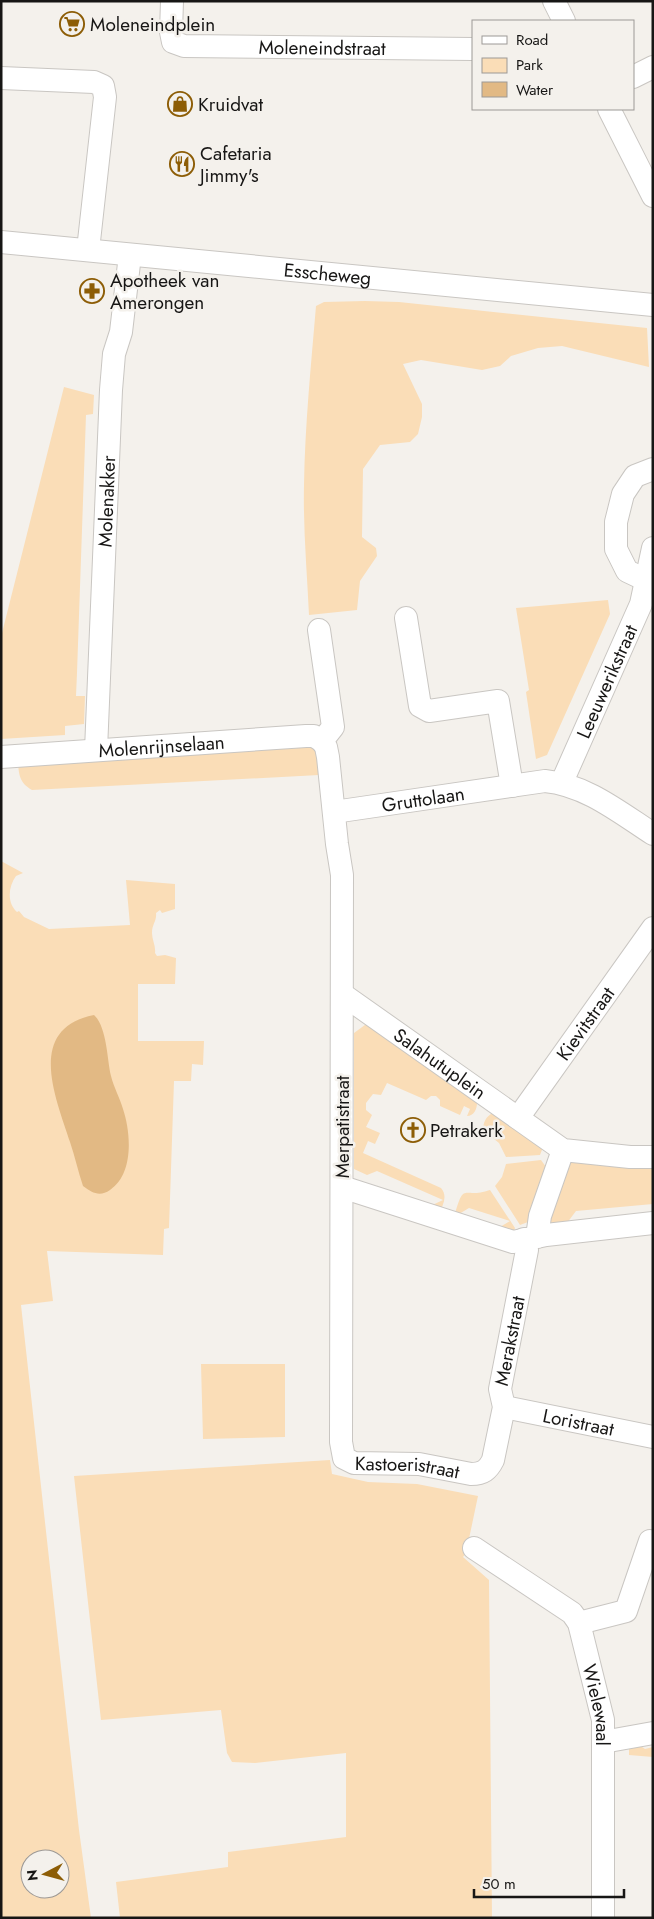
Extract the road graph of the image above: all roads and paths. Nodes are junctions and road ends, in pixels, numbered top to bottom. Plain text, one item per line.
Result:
1 (172, 1) edge
2 (554, 1) edge
3 (564, 20) edge
4 (472, 49) edge
5 (653, 67) edge
6 (634, 76) edge
7 (1, 78) edge
8 (610, 110) edge
9 (653, 196) edge
10 (1, 242) edge
11 (88, 250) junction
12 (130, 255) junction
13 (653, 305) edge
14 (653, 469) edge
15 (653, 548) edge
16 (646, 580) junction
17 (406, 618) dead end
18 (319, 630) dead end
19 (322, 741) junction
20 (96, 750) junction
21 (1, 757) edge
22 (562, 782) junction
23 (512, 786) junction
24 (334, 812) junction
25 (653, 834) edge
26 (653, 928) edge
27 (342, 994) junction
28 (518, 1118) junction
29 (563, 1150) junction
30 (653, 1157) edge
31 (342, 1187) junction
32 (653, 1223) edge
33 (530, 1238) junction
34 (504, 1407) junction
35 (653, 1437) edge
36 (341, 1442) joint
37 (486, 1471) joint
38 (650, 1541) dead end
39 (474, 1548) dead end
40 (579, 1623) junction
41 (653, 1733) edge
42 (603, 1742) junction
43 (603, 1918) edge

1 - 4 street, Moleneindstraat
2 - 3 street
5 - 6 street
7 - 11 street
8 - 9 street
10 - 11 street, Esscheweg
11 - 12 street, Esscheweg
12 - 13 street, Esscheweg
12 - 20 street, Molenakker
14 - 16 street
15 - 16 street, Leeuwerikstraat
16 - 22 street, Leeuwerikstraat
17 - 23 street
18 - 19 street
19 - 20 street, Molenrijnselaan
19 - 24 street
20 - 21 street, Molenrijnselaan
22 - 23 street, Gruttolaan
22 - 25 street, Gruttolaan
23 - 24 street, Gruttolaan
24 - 27 street, Merpatistraat
26 - 28 street, Kievitstraat
27 - 28 street, Salahutuplein
27 - 31 street, Merpatistraat
28 - 29 street, Salahutuplein
29 - 30 street, Salahutuplein
29 - 33 street
31 - 33 street
31 - 36 street, Merpatistraat
32 - 33 street
33 - 34 street, Merakstraat
34 - 35 street, Loristraat
34 - 37 street, Merakstraat
36 - 37 street, Kastoeristraat
38 - 40 street
39 - 40 street
40 - 42 street, Wielewaal
41 - 42 street
42 - 43 street, Wielewaal

